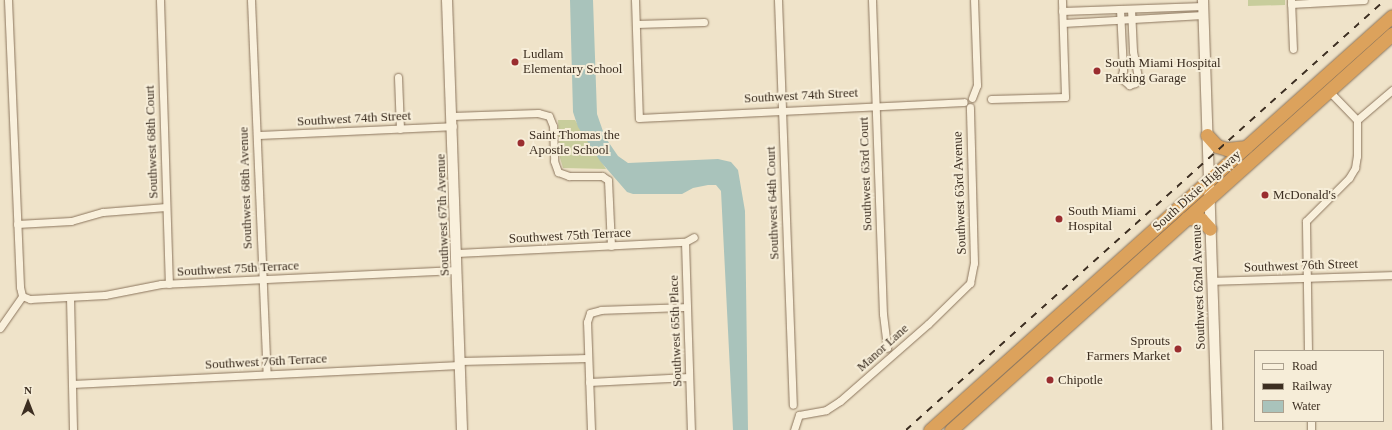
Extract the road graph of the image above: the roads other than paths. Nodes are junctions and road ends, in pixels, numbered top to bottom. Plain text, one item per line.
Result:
1 (8, 0) edge
2 (160, 0) edge
3 (251, 0) edge
4 (447, 0) edge
5 (636, 0) edge
6 (778, 0) edge
7 (872, 0) edge
8 (974, 0) edge
9 (1062, 0) edge
10 (1364, 0) edge
11 (1291, 2) edge
12 (1203, 7) edge
13 (1120, 9) junction
14 (1131, 9) junction
15 (1062, 12) junction
16 (1392, 16) edge
17 (1131, 18) junction
18 (1121, 19) junction
19 (704, 22) dead end
20 (1063, 23) junction
21 (636, 24) junction
22 (1392, 34) edge
23 (1293, 49) dead end
24 (1335, 66) junction
25 (1123, 70) junction
26 (1136, 71) junction
27 (398, 77) dead end
28 (1309, 90) junction
29 (1392, 90) edge
30 (1329, 91) junction
31 (991, 99) dead end
32 (875, 104) junction
33 (967, 104) junction
34 (782, 110) junction
35 (1357, 120) junction
36 (453, 121) junction
37 (400, 129) junction
38 (257, 135) junction
39 (1207, 135) junction
40 (1246, 147) junction
41 (1208, 181) junction
42 (1209, 198) junction
43 (166, 207) junction
44 (1187, 218) junction
45 (17, 224) junction
46 (1210, 229) junction
47 (694, 237) dead end
48 (685, 242) junction
49 (611, 246) junction
50 (457, 253) junction
51 (457, 270) junction
52 (1392, 275) edge
53 (1306, 278) junction
54 (262, 279) junction
55 (972, 279) joint
56 (1212, 281) junction
57 (169, 284) junction
58 (22, 296) junction
59 (70, 297) junction
60 (687, 307) junction
61 (0, 328) edge
62 (887, 348) dead end
63 (1308, 350) edge
64 (588, 358) junction
65 (460, 363) junction
66 (267, 374) junction
67 (689, 377) junction
68 (589, 382) junction
69 (72, 384) junction
70 (793, 405) dead end
71 (933, 429) edge
72 (73, 430) edge
73 (462, 430) edge
74 (591, 430) edge
75 (691, 430) edge
76 (794, 430) edge
77 (951, 430) edge
78 (1217, 430) edge

1 - 45 street
2 - 43 street, Southwest 68th Court
3 - 38 street, Southwest 68th Avenue
4 - 36 main road, Southwest 67th Avenue
5 - 21 street
6 - 34 street, Southwest 64th Court
7 - 32 street, Southwest 63rd Court
8 - 33 street
9 - 15 street
10 - 11 street
11 - 23 street
12 - 14 street
12 - 17 street
12 - 39 main road, Southwest 62nd Avenue
13 - 14 street
13 - 15 street
13 - 18 street
14 - 17 street
15 - 20 street
16 - 24 highway, South Dixie Highway
17 - 18 street
17 - 26 street
18 - 20 street
18 - 25 street
19 - 21 street
20 - 31 street
21 - 34 street, Southwest 74th Street
22 - 30 highway, South Dixie Highway
24 - 28 highway, South Dixie Highway
24 - 30 highway
25 - 26 street
25 - 26 street
27 - 37 street
28 - 30 highway
28 - 40 highway, South Dixie Highway
29 - 35 street
30 - 35 street
30 - 42 highway, South Dixie Highway
32 - 33 street, Southwest 74th Street
32 - 34 street, Southwest 74th Street
32 - 62 street, Southwest 63rd Court
33 - 55 street, Southwest 63rd Avenue
34 - 70 street, Southwest 64th Court
35 - 53 street
36 - 37 street, Southwest 74th Street
36 - 49 street, Southwest 74th Street
36 - 50 main road, Southwest 67th Avenue
37 - 38 street, Southwest 74th Street
38 - 54 street, Southwest 68th Avenue
39 - 40 highway
39 - 41 main road, Southwest 62nd Avenue
40 - 41 highway, South Dixie Highway
41 - 42 main road, Southwest 62nd Avenue
41 - 71 highway, South Dixie Highway
42 - 44 highway, South Dixie Highway
42 - 46 main road, Southwest 62nd Avenue
43 - 45 street
43 - 57 street, Southwest 68th Court
44 - 46 highway
44 - 77 highway, South Dixie Highway
45 - 58 street
46 - 56 main road, Southwest 62nd Avenue
47 - 48 street
48 - 49 street, Southwest 75th Terrace
48 - 60 street, Southwest 65th Place
49 - 50 street, Southwest 75th Terrace
50 - 51 main road, Southwest 67th Avenue
51 - 54 street, Southwest 75th Terrace
51 - 65 main road, Southwest 67th Avenue
52 - 53 street, Southwest 76th Street
53 - 56 street, Southwest 76th Street
53 - 63 street
54 - 57 street, Southwest 75th Terrace
54 - 66 street, Southwest 68th Avenue
55 - 76 street, Manor Lane
56 - 78 main road, Southwest 62nd Avenue
57 - 59 street, Southwest 75th Terrace
58 - 59 street, Southwest 75th Terrace
58 - 61 street
59 - 69 street
60 - 64 street
60 - 67 street, Southwest 65th Place
64 - 65 street, Southwest 76th Terrace
64 - 68 street
65 - 66 street, Southwest 76th Terrace
65 - 73 main road, Southwest 67th Avenue
66 - 69 street, Southwest 76th Terrace
67 - 68 street
67 - 75 street, Southwest 65th Place
68 - 74 street
69 - 72 street

